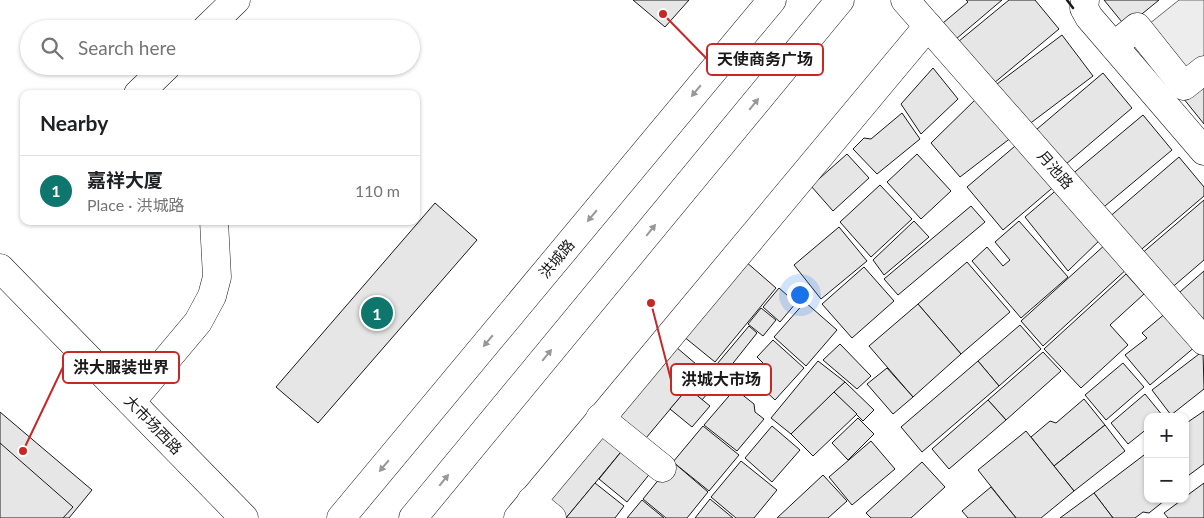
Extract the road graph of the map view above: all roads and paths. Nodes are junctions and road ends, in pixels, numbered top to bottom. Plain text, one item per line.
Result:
1 (236, 0) edge
2 (772, 0) edge
3 (840, 0) edge
4 (905, 0) edge
5 (1085, 0) edge
6 (215, 20) edge
7 (928, 26) junction
8 (1114, 46) junction
9 (1204, 70) edge
10 (158, 75) edge
11 (142, 90) edge
12 (1204, 151) edge
13 (214, 225) edge
14 (0, 268) edge
15 (1204, 340) edge
16 (131, 402) junction
17 (600, 418) junction
18 (662, 468) dead end
19 (534, 512) edge
20 (244, 518) edge
21 (341, 518) edge
22 (413, 518) edge

1 - 6 main road
2 -> 21 main road, 洪城路
22 -> 3 main road
4 - 7 main road, 月池路
5 - 8 main road
7 - 15 main road, 月池路
7 - 17 main road
8 - 9 main road
8 - 12 main road
10 - 11 main road
13 - 16 main road
14 - 16 main road, 大市场西路
16 - 20 main road, 大市场西路
17 - 18 main road
17 - 19 main road

